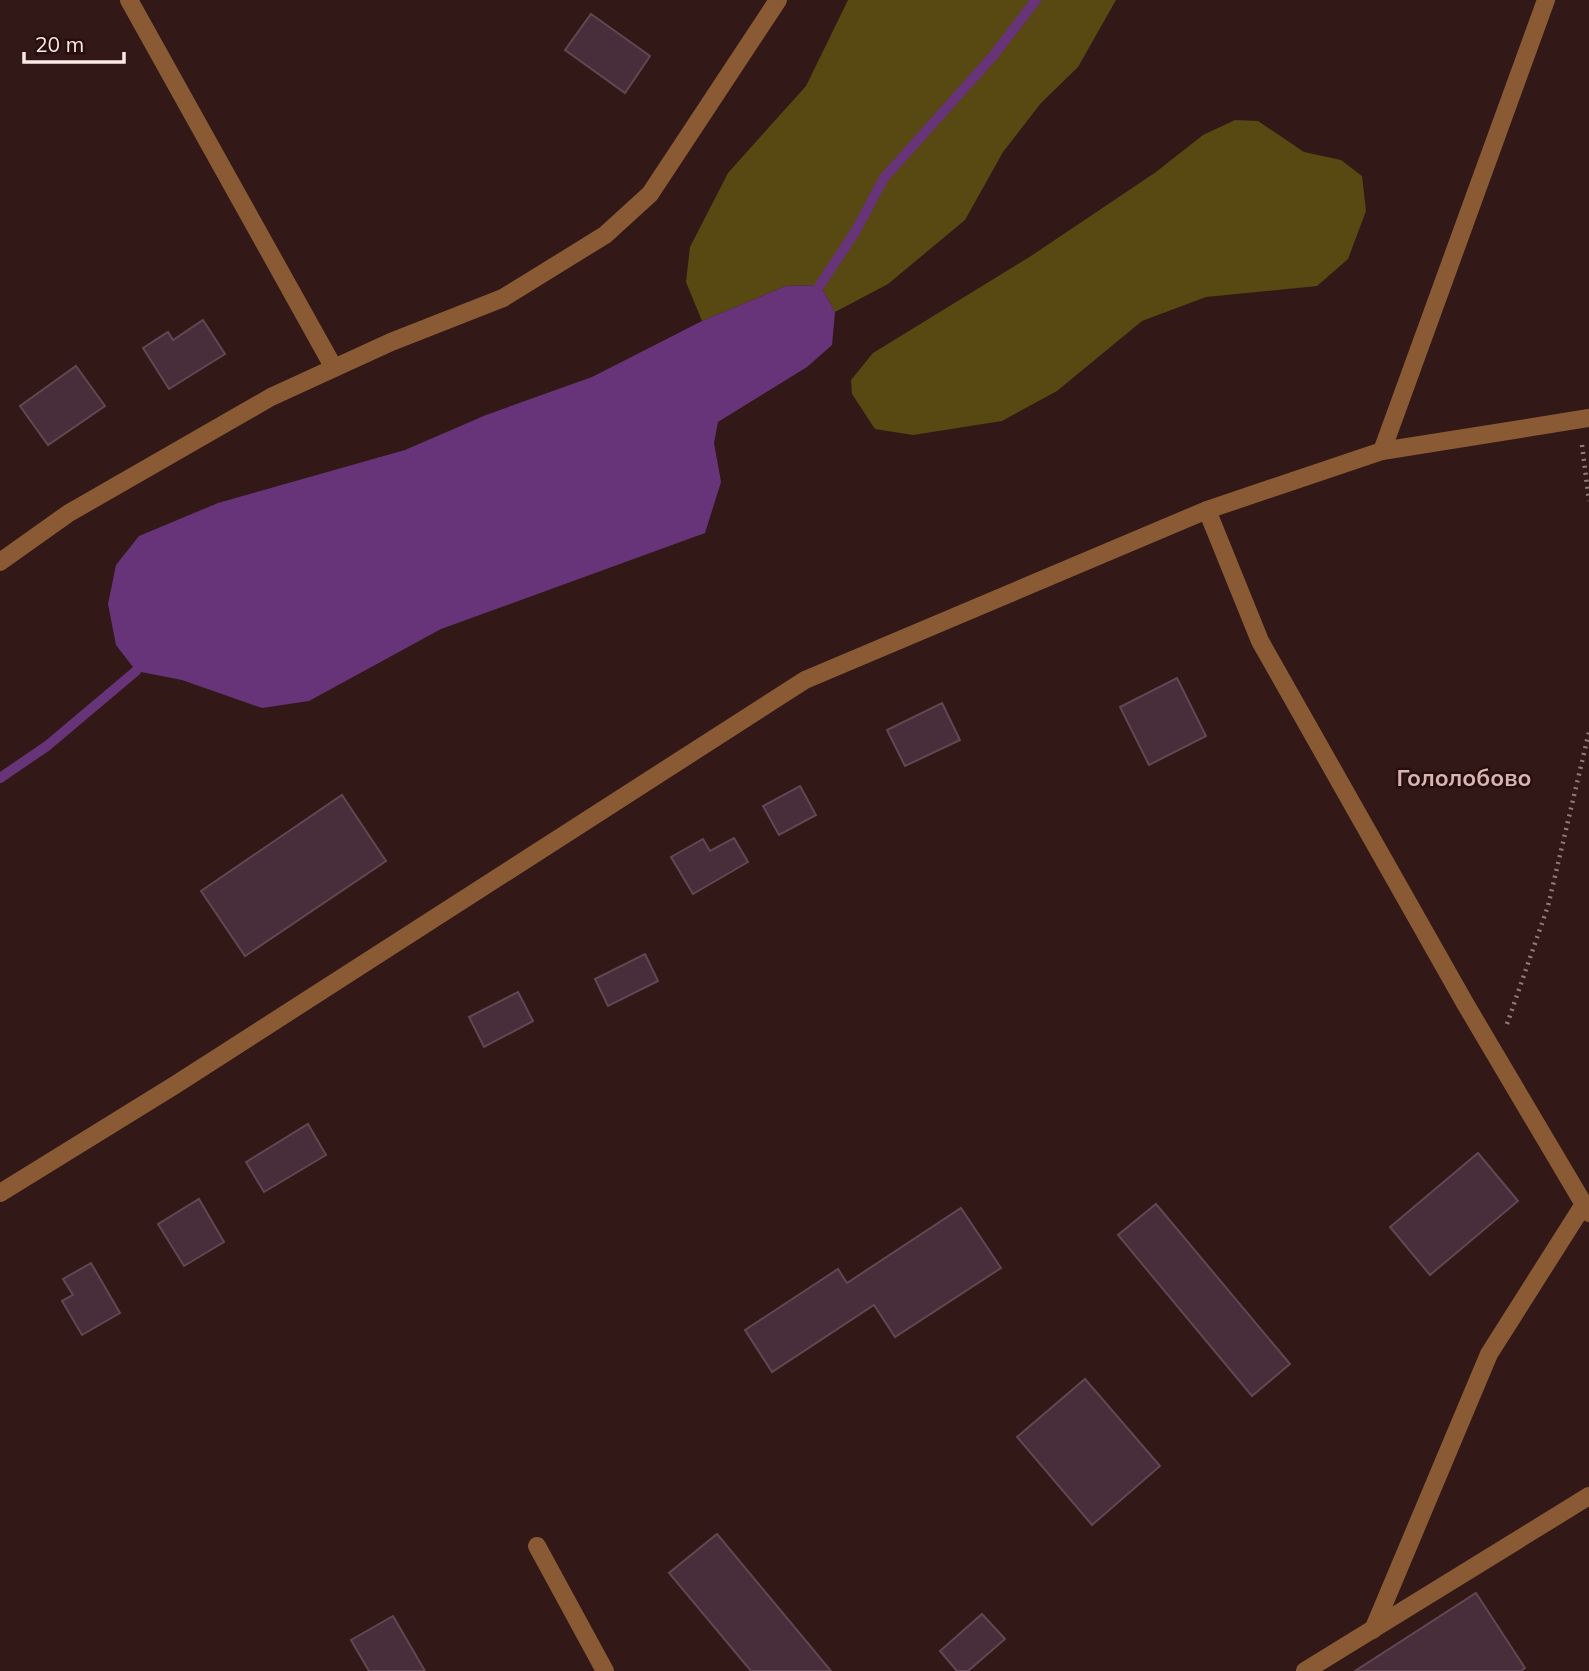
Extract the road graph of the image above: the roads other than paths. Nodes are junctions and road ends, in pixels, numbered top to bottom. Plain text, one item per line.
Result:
1 (129, 0) edge
2 (778, 0) edge
3 (1546, 0) edge
4 (334, 368) junction
5 (1584, 419) edge
6 (1382, 451) junction
7 (1207, 510) junction
8 (0, 562) edge
9 (0, 1193) edge
10 (1586, 1208) edge
11 (1589, 1496) edge
12 (537, 1546) dead end
13 (1373, 1630) junction
14 (605, 1671) edge
15 (1305, 1671) edge

1 - 4 street
2 - 4 street
3 - 6 street
4 - 8 street
5 - 6 street
6 - 7 street
7 - 9 street
7 - 10 street
10 - 13 street
11 - 13 street
12 - 14 street
13 - 15 street

